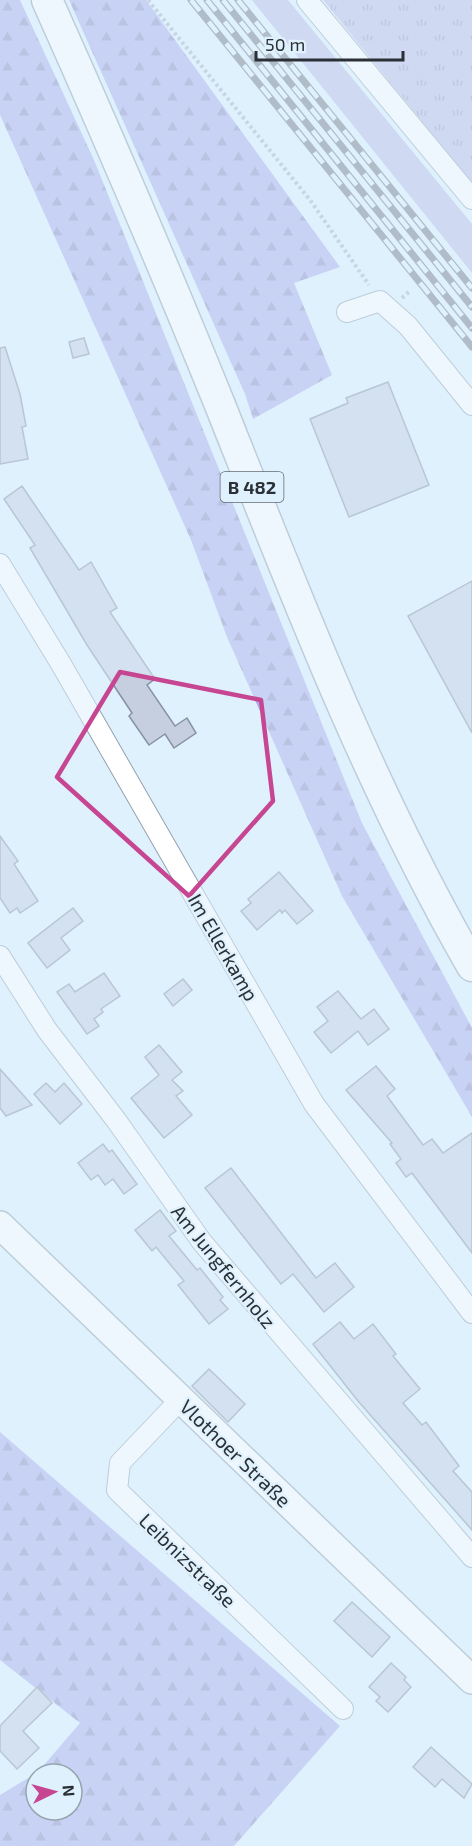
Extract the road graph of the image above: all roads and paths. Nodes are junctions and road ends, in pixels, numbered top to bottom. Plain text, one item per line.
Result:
1 (47, 0) edge
2 (148, 0) edge
3 (307, 0) edge
4 (472, 199) edge
5 (380, 301) junction
6 (347, 312) dead end
7 (472, 405) edge
8 (0, 564) edge
9 (0, 956) edge
10 (472, 966) edge
11 (0, 1225) edge
12 (472, 1313) edge
13 (180, 1400) junction
14 (472, 1557) edge
15 (472, 1680) edge
16 (343, 1709) dead end

1 - 10 main road, B 482
2 - 5 path
3 - 4 street
5 - 6 street
5 - 7 street
8 - 12 street, Im Ellerkamp
9 - 14 street, Am Jungfernholz
11 - 13 street, Vlothoer Straße
13 - 15 street, Vlothoer Straße
13 - 16 street, Leibnizstraße

